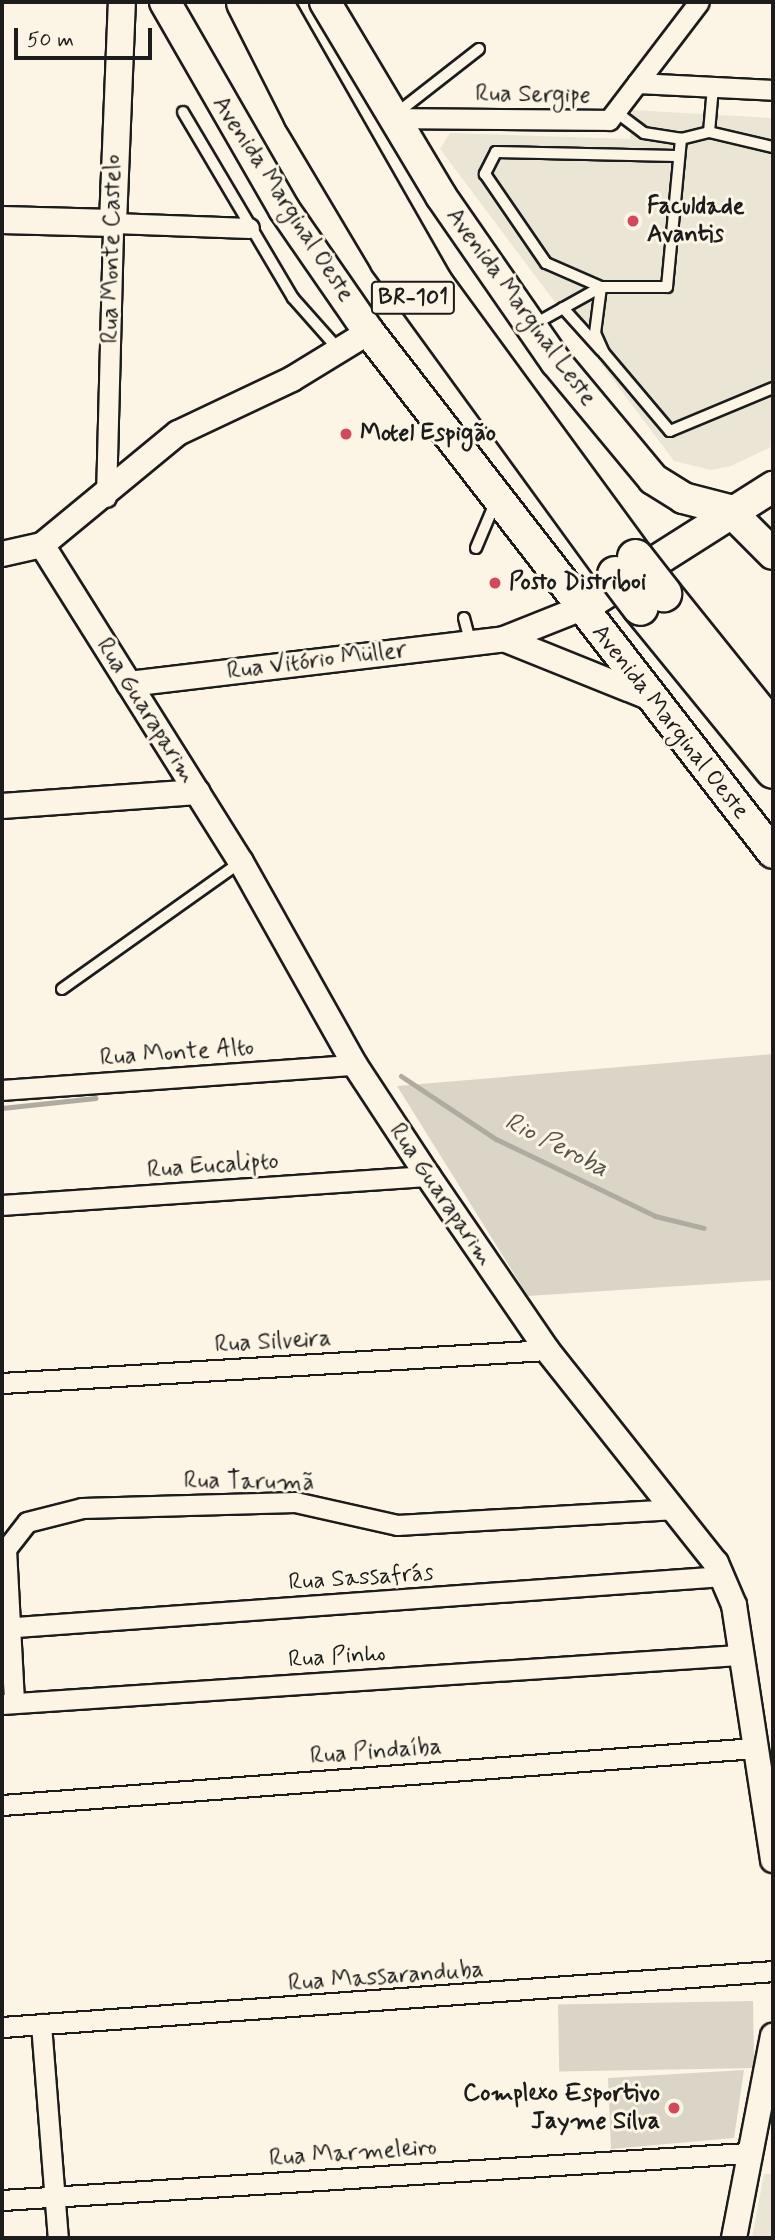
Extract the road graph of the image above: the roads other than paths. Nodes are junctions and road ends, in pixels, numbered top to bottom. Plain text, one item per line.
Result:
1 (122, 2) edge
2 (165, 2) edge
3 (244, 2) edge
4 (274, 2) edge
5 (325, 2) edge
6 (699, 2) edge
7 (479, 49) dead end
8 (637, 83) junction
9 (713, 87) junction
10 (773, 90) edge
11 (183, 112) dead end
12 (616, 112) junction
13 (391, 118) junction
14 (709, 132) junction
15 (681, 139) junction
16 (773, 147) edge
17 (676, 156) junction
18 (2, 220) edge
19 (113, 223) junction
20 (249, 228) junction
21 (601, 287) junction
22 (563, 308) junction
23 (530, 327) junction
24 (369, 332) junction
25 (340, 351) junction
26 (604, 353) junction
27 (773, 388) edge
28 (773, 487) edge
29 (106, 497) junction
30 (498, 499) junction
31 (729, 510) junction
32 (42, 545) junction
33 (476, 548) dead end
34 (2, 554) edge
35 (773, 554) edge
36 (625, 566) junction
37 (651, 600) junction
38 (582, 608) junction
39 (464, 618) dead end
40 (504, 639) junction
41 (471, 643) junction
42 (129, 684) junction
43 (653, 699) junction
44 (773, 730) edge
45 (773, 770) edge
46 (197, 792) junction
47 (2, 806) edge
48 (773, 853) edge
49 (241, 862) junction
50 (62, 989) dead end
51 (355, 1065) junction
52 (2, 1090) edge
53 (428, 1176) junction
54 (2, 1205) edge
55 (547, 1350) junction
56 (2, 1383) edge
57 (672, 1508) junction
58 (4, 1549) edge
59 (723, 1576) junction
60 (7, 1628) edge
61 (738, 1655) junction
62 (8, 1703) edge
63 (754, 1748) junction
64 (2, 1805) edge
65 (773, 1860) edge
66 (773, 1971) edge
67 (41, 2024) junction
68 (2, 2026) edge
69 (773, 2036) edge
70 (748, 2153) junction
71 (55, 2197) junction
72 (2, 2200) edge
73 (58, 2238) edge
74 (734, 2238) edge

1 - 19 main road, Rua Monte Castelo
2 - 24 main road, Avenida Marginal Oeste
3 - 36 highway, BR-101
4 - 36 highway, BR-101
5 - 13 main road, Avenida Marginal Leste
6 - 8 street, Rua Sergipe
7 - 13 lane
8 - 9 street
8 - 12 street, Rua Sergipe
9 - 10 street
9 - 14 lane
11 - 20 lane
12 - 13 street, Rua Sergipe
12 - 15 lane
13 - 23 main road, Avenida Marginal Leste
14 - 15 lane
14 - 16 lane
15 - 17 lane
17 - 21 lane
17 - 21 lane
18 - 19 main road
19 - 20 street
19 - 29 street, Rua Monte Castelo
20 - 25 lane
21 - 22 lane
21 - 26 lane
22 - 23 lane
22 - 26 lane
23 - 31 main road, Avenida Marginal Leste
24 - 25 street
24 - 30 main road, Avenida Marginal Oeste
25 - 29 street
26 - 27 lane
28 - 31 main road, Rua Vitório Müller
29 - 32 street
30 - 33 lane
30 - 38 main road, Avenida Marginal Oeste
31 - 35 main road
31 - 38 main road, Rua Vitório Müller
32 - 34 street
32 - 42 street, Rua Guaraparim
36 - 37 highway, BR-101, bridge
37 - 44 highway, BR-101
37 - 45 highway, BR-101
38 - 40 street, Rua Vitório Müller
38 - 43 main road, Avenida Marginal Oeste
39 - 41 lane
40 - 41 street, Rua Vitório Müller
40 - 43 street, Rua Vitório Müller
41 - 42 street, Rua Vitório Müller
42 - 46 street, Rua Guaraparim
43 - 48 main road, Avenida Marginal Oeste
46 - 47 street
46 - 49 street, Rua Guaraparim
49 - 50 lane
49 - 51 street, Rua Guaraparim
51 - 52 street, Rua Monte Alto
51 - 53 street, Rua Guaraparim
53 - 54 street, Rua Eucalipto
53 - 55 street, Rua Guaraparim
55 - 56 street, Rua Silveira
55 - 57 street, Rua Guaraparim
57 - 58 street, Rua Tarumã
57 - 59 street, Rua Guaraparim
58 - 60 street, Rua Pinho
59 - 60 street, Rua Sassafrás
59 - 61 street, Rua Guaraparim
60 - 62 street, Rua Pinho
61 - 62 street, Rua Pinho
61 - 63 street, Rua Guaraparim
63 - 64 street, Rua Pindaíba
63 - 65 street, Rua Guaraparim
66 - 67 street, Rua Massaranduba
67 - 68 street, Rua Massaranduba
67 - 71 street
69 - 70 street
70 - 71 street, Rua Marmeleiro
70 - 74 street
71 - 72 street, Rua Marmeleiro
71 - 73 street

